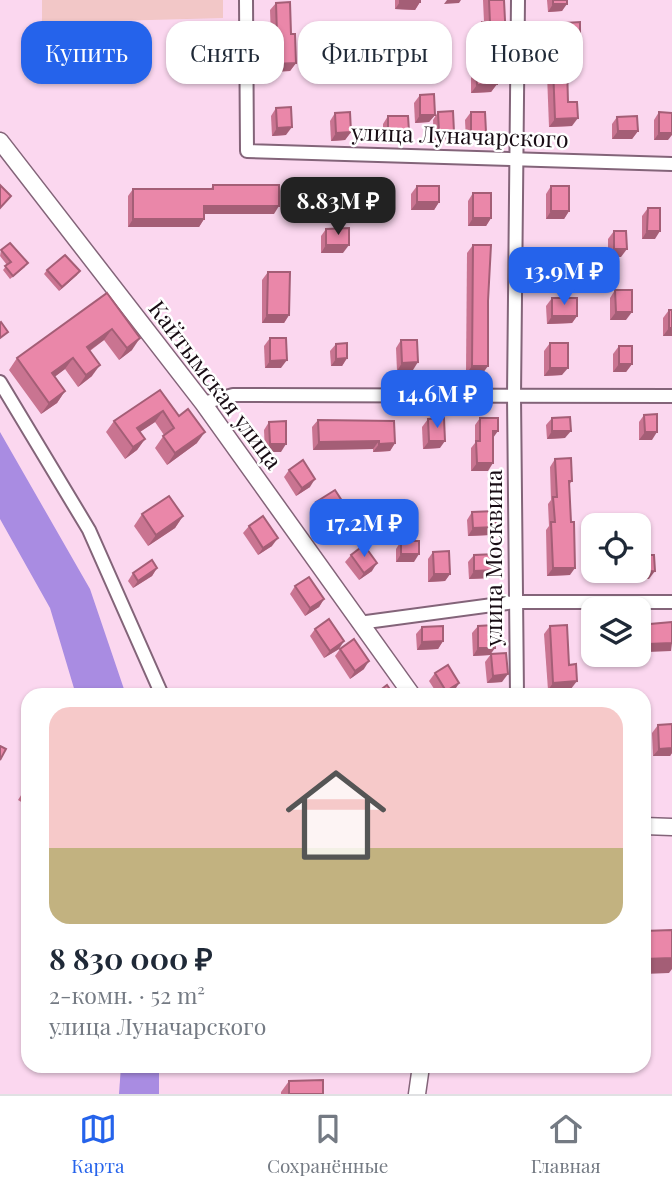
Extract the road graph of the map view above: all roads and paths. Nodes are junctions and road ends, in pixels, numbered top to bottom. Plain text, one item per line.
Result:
1 (246, 0) edge
2 (518, 0) edge
3 (0, 141) edge
4 (516, 159) junction
5 (672, 164) edge
6 (0, 382) edge
7 (514, 396) junction
8 (672, 396) edge
9 (203, 403) junction
10 (515, 602) junction
11 (672, 602) edge
12 (359, 623) junction
13 (159, 688) edge
14 (407, 688) edge
15 (517, 688) edge
16 (651, 826) edge
17 (672, 827) edge
18 (420, 1073) edge
19 (417, 1094) edge

1 - 4 street, улица Луначарского
2 - 4 street, улица Москвина
3 - 9 street, Кайтымская улица
4 - 5 street, улица Луначарского
4 - 7 street, улица Москвина
6 - 13 street
7 - 8 street
7 - 9 street
7 - 10 street, улица Москвина
9 - 12 street, Кайтымская улица
10 - 11 street
10 - 12 street
10 - 15 street, улица Москвина
12 - 14 street, Кайтымская улица
16 - 17 street
18 - 19 street

